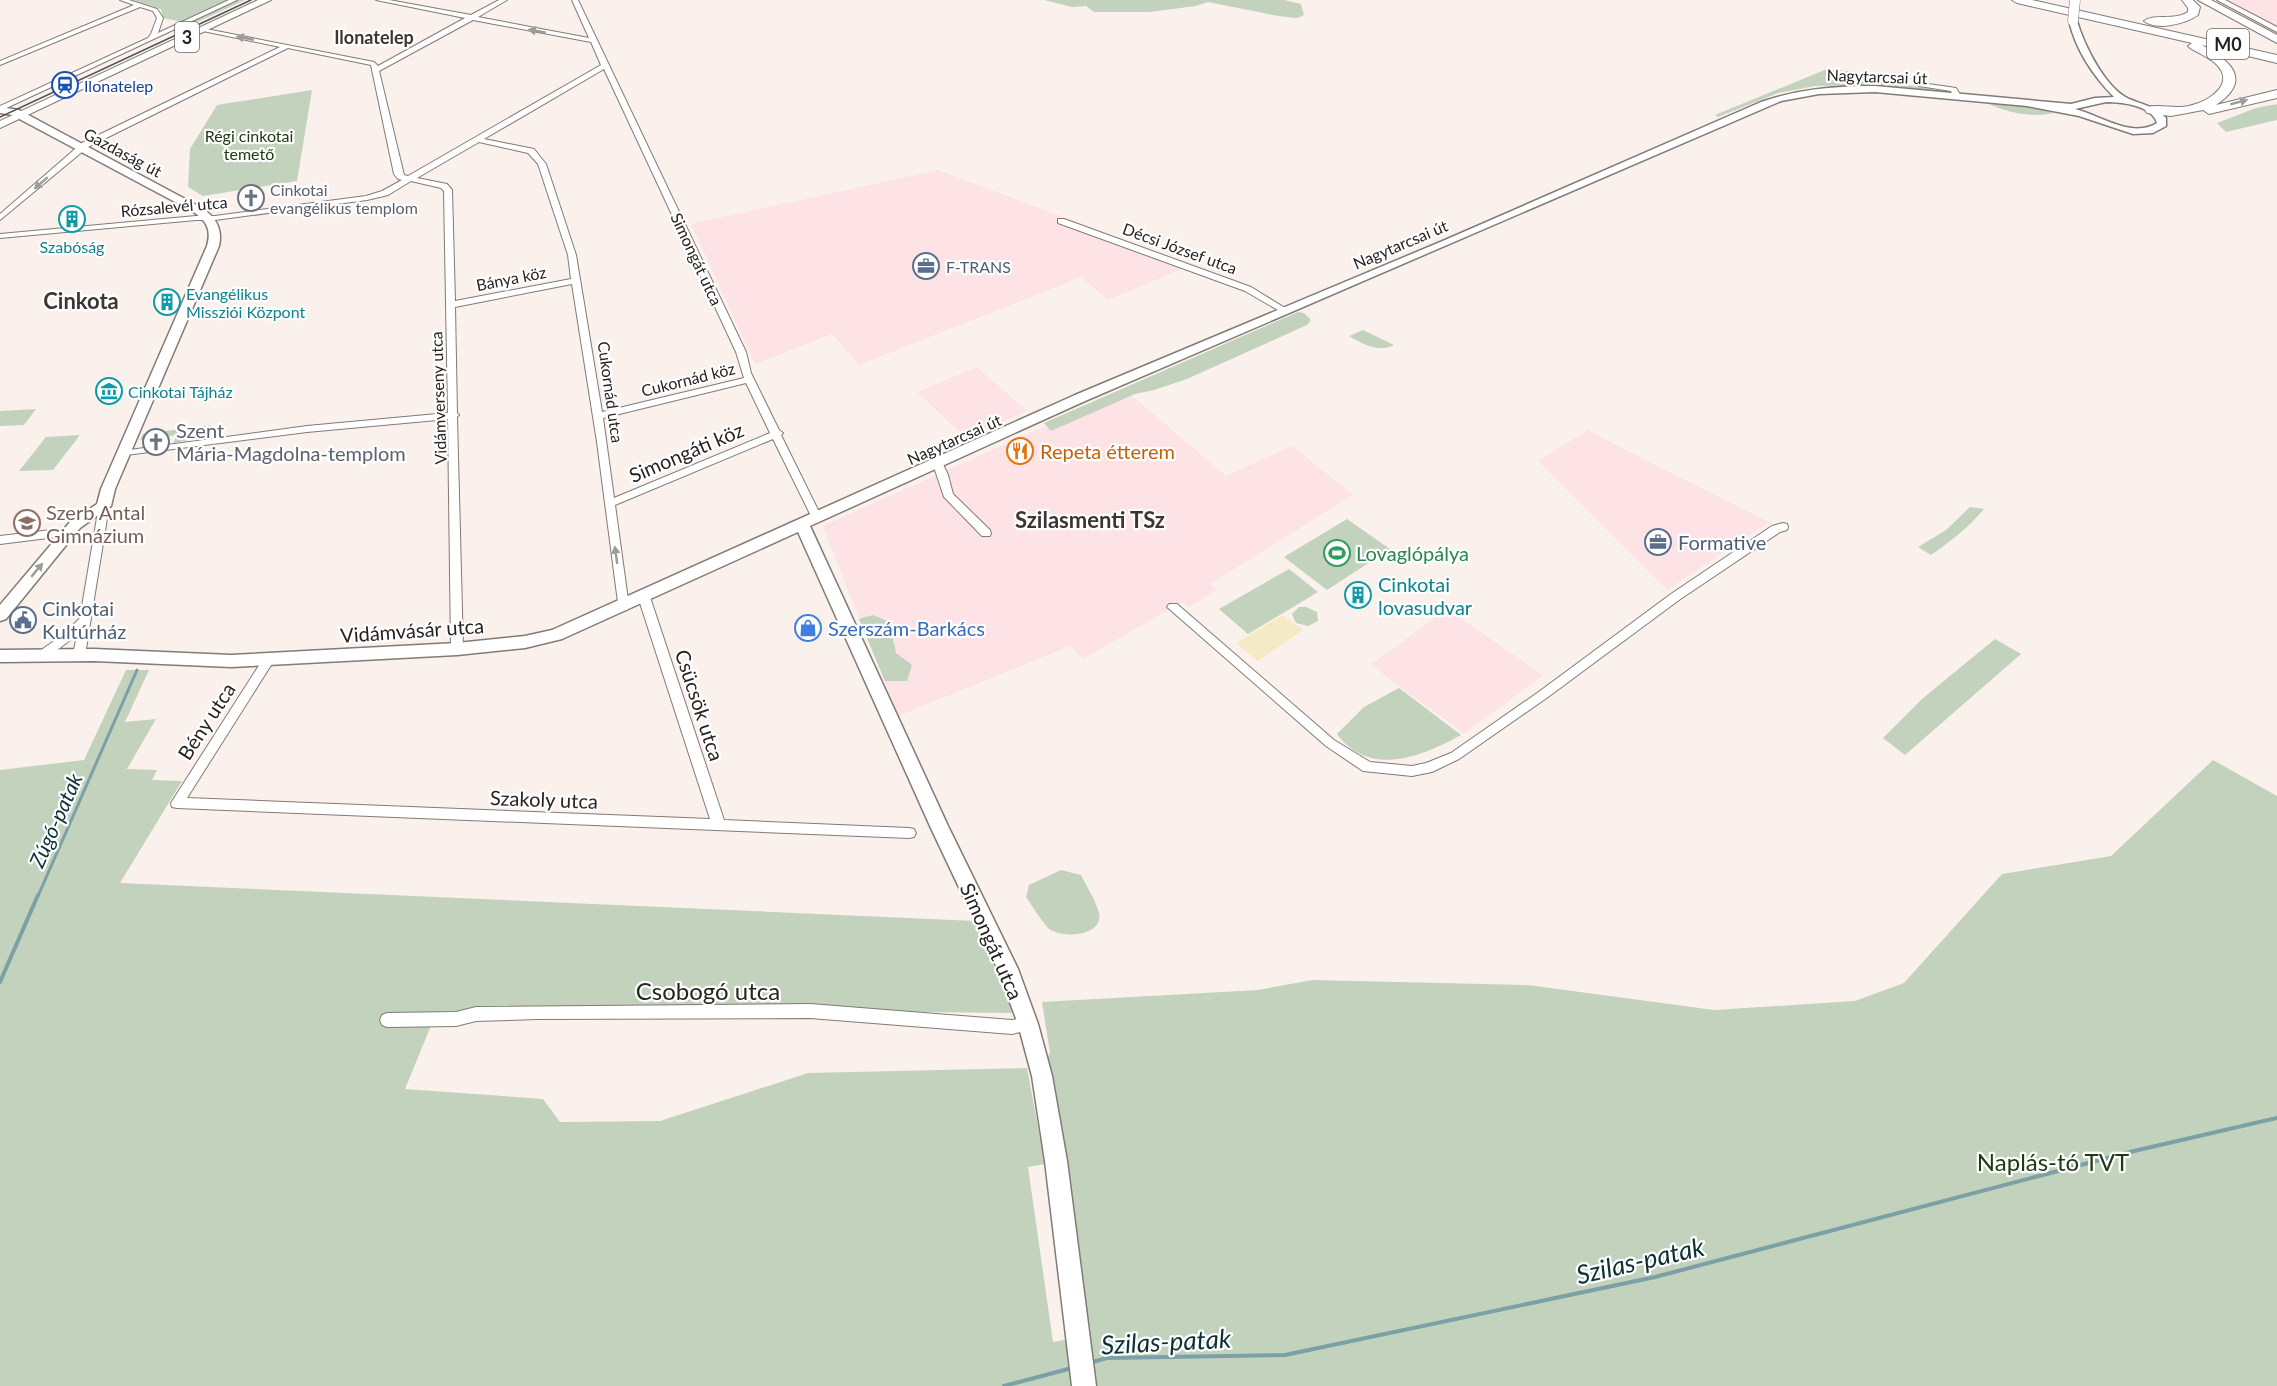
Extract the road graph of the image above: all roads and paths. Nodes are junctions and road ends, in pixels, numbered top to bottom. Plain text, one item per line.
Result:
1 (123, 0) edge
2 (234, 0) edge
3 (266, 0) edge
4 (379, 0) edge
5 (504, 0) edge
6 (575, 0) edge
7 (2017, 0) edge
8 (2034, 0) edge
9 (2075, 0) edge
10 (2187, 0) edge
11 (2203, 0) edge
12 (2220, 0) edge
13 (140, 5) junction
14 (2099, 15) junction
15 (470, 18) junction
16 (192, 20) junction
17 (158, 22) junction
18 (2125, 24) junction
19 (203, 29) junction
20 (2277, 30) edge
21 (150, 39) junction
22 (2277, 40) edge
23 (594, 41) junction
24 (287, 46) junction
25 (2277, 57) edge
26 (0, 63) edge
27 (604, 66) junction
28 (377, 69) junction
29 (2103, 80) junction
30 (1920, 85) dead end
31 (2277, 94) edge
32 (1957, 96) junction
33 (2091, 102) junction
34 (2128, 102) junction
35 (2031, 104) junction
36 (0, 109) edge
37 (2151, 110) junction
38 (21, 115) junction
39 (2092, 117) junction
40 (2162, 121) junction
41 (0, 125) edge
42 (476, 139) junction
43 (81, 148) junction
44 (408, 179) junction
45 (0, 218) edge
46 (209, 218) junction
47 (1061, 221) dead end
48 (0, 236) edge
49 (577, 280) junction
50 (450, 305) junction
51 (1286, 311) junction
52 (750, 379) junction
53 (454, 415) junction
54 (598, 416) junction
55 (778, 433) junction
56 (122, 454) junction
57 (938, 464) junction
58 (609, 504) junction
59 (104, 506) junction
60 (810, 521) junction
61 (1783, 527) dead end
62 (68, 532) junction
63 (986, 533) dead end
64 (0, 540) edge
65 (644, 597) junction
66 (623, 607) junction
67 (1173, 607) dead end
68 (0, 615) edge
69 (84, 620) junction
70 (457, 649) junction
71 (79, 655) junction
72 (0, 656) edge
73 (41, 656) junction
74 (269, 659) junction
75 (177, 803) joint
76 (719, 826) junction
77 (909, 833) dead end
78 (387, 1020) dead end
79 (1028, 1024) junction
80 (1084, 1386) edge

1 - 13 street
2 - 16 street
3 - 19 main road, 3
4 - 15 street
5 - 15 street
6 - 23 street, Simongát utca
7 - 18 highway, M0
8 - 14 highway, M0
9 - 29 main road, Nagytarcsai út, bridge
10 - 14 highway
11 - 22 highway
12 - 20 street
13 - 17 street
13 - 26 street
14 - 25 highway, M0
23 -> 15 street
15 - 28 street
16 - 17 street
16 - 21 street
17 - 21 street
18 - 25 highway, M0
18 - 37 highway
24 -> 19 street
19 - 38 main road, 3
21 - 36 street
23 - 27 street, Simongát utca
24 - 28 street
24 - 43 street
27 - 42 street, Rózsalevél utca
27 - 52 street, Simongát utca
28 - 44 street
29 - 33 main road
29 - 34 main road, Nagytarcsai út
30 - 32 street
40 -> 31 highway
32 - 35 main road, Nagytarcsai út
32 - 51 main road, Nagytarcsai út
33 - 34 main road, Nagytarcsai út
33 - 35 main road, Nagytarcsai út
33 - 39 main road
34 - 37 main road, Nagytarcsai út
35 - 39 main road, Nagytarcsai út
36 - 38 main road, Gazdaság út
37 - 40 main road, Nagytarcsai út
38 - 41 main road, 3
38 - 43 main road, Gazdaság út
39 - 40 main road, Nagytarcsai út
42 - 44 street, Rózsalevél utca
42 - 49 street, Cukornád utca
43 -> 45 street
43 - 46 main road, Gazdaság út
44 - 46 street, Rózsalevél utca
44 - 50 street, Vidámverseny utca
46 - 48 street, Rózsalevél utca
46 - 56 main road
47 - 51 street, Décsi József utca
49 - 50 street, Bánya köz
49 - 54 street, Cukornád utca
50 - 53 street, Vidámverseny utca
51 - 57 main road, Nagytarcsai út
52 - 54 street, Cukornád köz
52 - 55 street, Simongát utca
53 - 56 street
53 - 70 street, Vidámverseny utca
54 - 58 street, Cukornád utca
55 - 58 street, Simongáti köz
55 - 60 street, Simongát utca
56 - 59 main road
57 - 60 main road, Nagytarcsai út
57 - 63 street
66 -> 58 street, Cukornád utca
59 - 62 main road
59 - 69 street
60 - 65 main road, Vidámvásár utca
60 - 79 main road, Simongát utca
61 - 67 street
62 - 64 street
68 -> 62 main road
65 - 66 main road, Vidámvásár utca
65 - 76 street, Csücsök utca
66 - 70 main road, Vidámvásár utca
69 - 71 street
69 - 73 street
70 - 74 main road, Vidámvásár utca
71 - 73 main road, Vidámvásár utca
71 - 74 main road, Vidámvásár utca
72 - 73 main road, Vidámvásár utca
74 - 75 street, Bény utca
75 - 76 street, Szakoly utca
76 - 77 street, Szakoly utca
78 - 79 street, Csobogó utca
79 - 80 main road, Simongát utca

